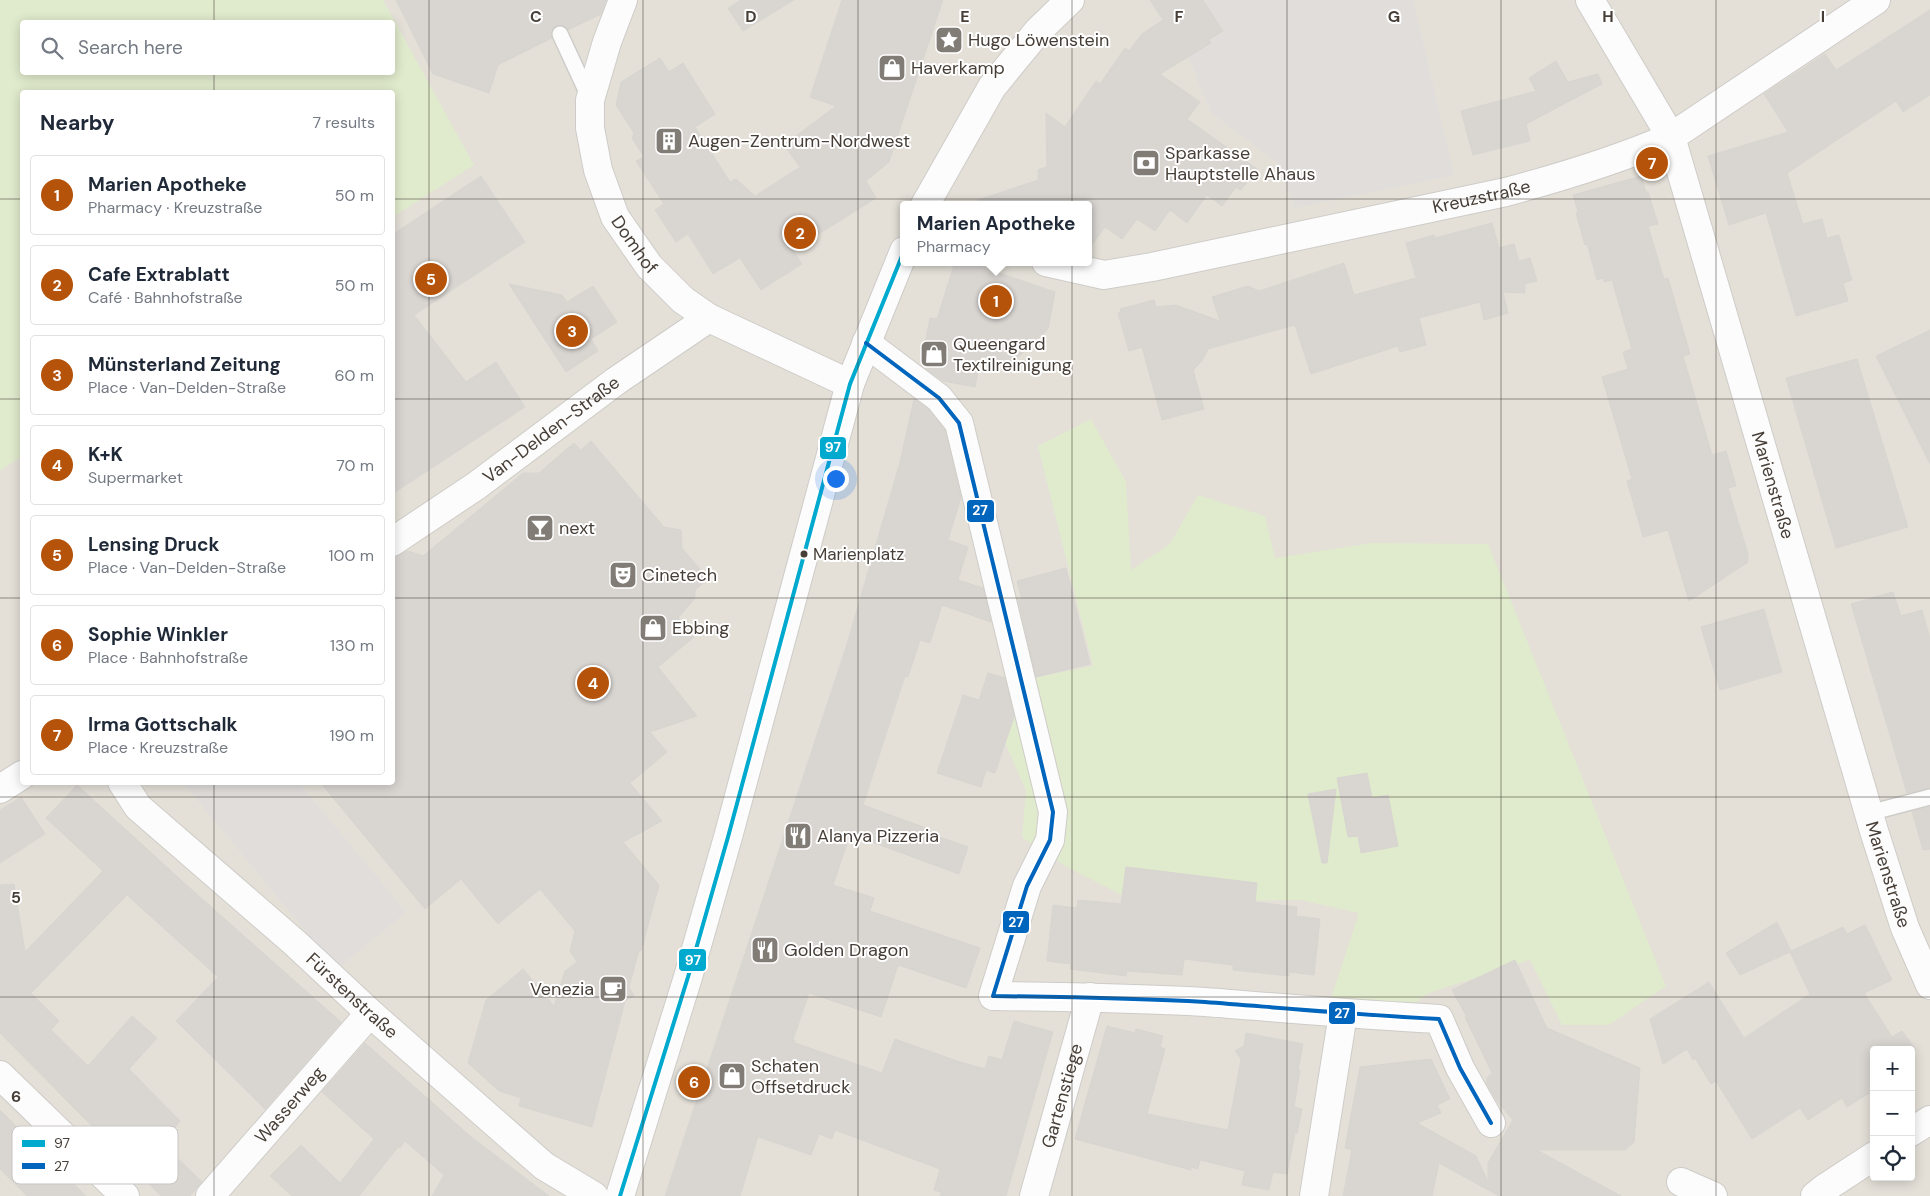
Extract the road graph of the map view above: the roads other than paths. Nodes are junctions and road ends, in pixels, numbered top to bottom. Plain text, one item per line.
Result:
1 (623, 0) edge
2 (1070, 0) edge
3 (1590, 0) edge
4 (1876, 0) edge
5 (560, 34) dead end
6 (590, 100) junction
7 (1671, 137) junction
8 (927, 201) edge
9 (900, 261) edge
10 (1064, 266) edge
11 (709, 318) junction
12 (866, 343) junction
13 (850, 384) junction
14 (395, 540) edge
15 (20, 776) edge
16 (124, 785) edge
17 (0, 789) edge
18 (1930, 796) edge
19 (1869, 813) junction
20 (1930, 984) edge
21 (1090, 997) junction
22 (370, 1013) junction
23 (1344, 1014) junction
24 (0, 1075) edge
25 (1930, 1120) edge
26 (1491, 1123) dead end
27 (53, 1126) edge
28 (1915, 1129) edge
29 (1870, 1159) edge
30 (1680, 1182) dead end
31 (113, 1184) edge
32 (125, 1196) edge
33 (210, 1196) edge
34 (594, 1196) edge
35 (620, 1196) edge
36 (1034, 1196) edge
37 (1314, 1196) edge
38 (1713, 1196) edge
39 (1815, 1196) edge

1 - 6 street, Domhof
2 - 8 street
3 - 7 street, Marienstraße
4 - 7 street, Kreuzstraße
5 - 6 lane
6 - 11 street, Domhof
7 - 10 street, Kreuzstraße
7 - 19 street, Marienstraße
9 - 12 street
11 - 13 street, Domhof
11 - 14 street, Van-Delden-Straße
12 - 13 street
12 - 21 street
13 - 35 street
15 - 17 street
16 - 22 street, Fürstenstraße
18 - 19 lane
19 - 20 street, Marienstraße
21 - 23 street
21 - 36 street, Gartenstiege
22 - 33 street, Wasserweg
22 - 34 street, Fürstenstraße
23 - 26 street
23 - 37 street
24 - 27 street
25 - 28 street
29 - 39 street
30 - 38 street
31 - 32 street

